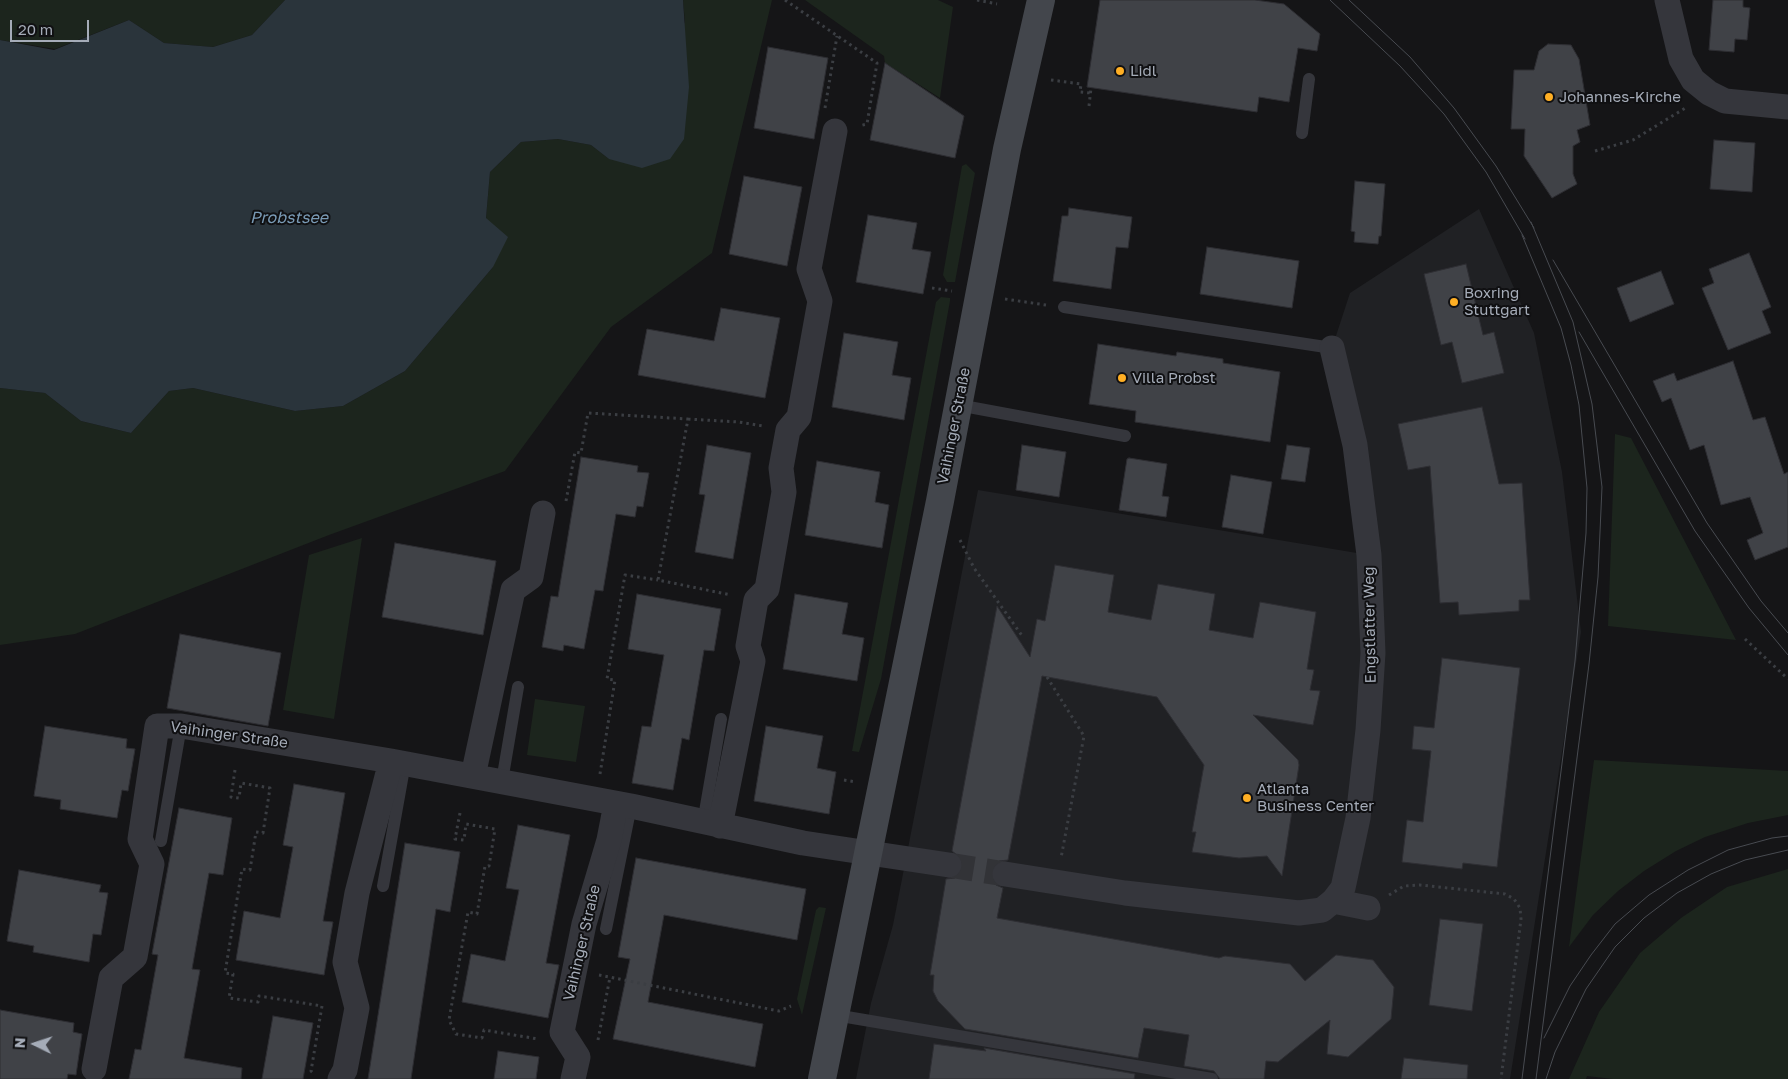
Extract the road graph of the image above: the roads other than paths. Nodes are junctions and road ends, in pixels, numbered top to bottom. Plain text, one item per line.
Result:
1 (1041, 0) edge
2 (1667, 0) edge
3 (1309, 79) dead end
4 (1788, 108) edge
5 (835, 131) road end
6 (1302, 133) dead end
7 (1064, 307) road end
8 (1332, 348) joint
9 (958, 405) junction
10 (1125, 436) dead end
11 (543, 512) road end
12 (518, 687) dead end
13 (721, 719) dead end
14 (181, 726) junction
15 (398, 762) junction
16 (473, 776) junction
17 (502, 781) junction
18 (614, 804) junction
19 (711, 825) junction
20 (161, 841) dead end
21 (866, 853) junction
22 (949, 865) tunnel mouth
23 (1005, 874) tunnel mouth
24 (383, 886) dead end
25 (1333, 901) junction
26 (1368, 908) road end
27 (606, 929) dead end
28 (835, 1015) junction
29 (94, 1069) dead end
30 (340, 1079) edge
31 (573, 1079) edge
32 (822, 1079) edge
33 (1212, 1079) edge

1 - 9 main road, Vaihinger Straße
2 - 4 street
3 - 6 lane
5 - 19 street
7 - 8 lane
8 - 25 street, Engstlatter Weg
9 - 10 lane
9 - 21 main road, Vaihinger Straße
11 - 16 street
12 - 17 lane
13 - 19 lane
14 - 15 street, Vaihinger Straße
14 - 20 lane
14 - 29 street, Vaihinger Straße
15 - 16 street, Vaihinger Straße
15 - 24 lane
15 - 30 street
16 - 17 street, Vaihinger Straße
17 - 18 street, Vaihinger Straße
18 - 19 street, Vaihinger Straße
18 - 27 lane
18 - 31 street, Vaihinger Straße
19 - 21 street, Vaihinger Straße
21 - 22 street
21 - 28 main road, Vaihinger Straße
23 - 25 street
25 - 26 street
28 - 32 main road, Vaihinger Straße
28 - 33 lane

